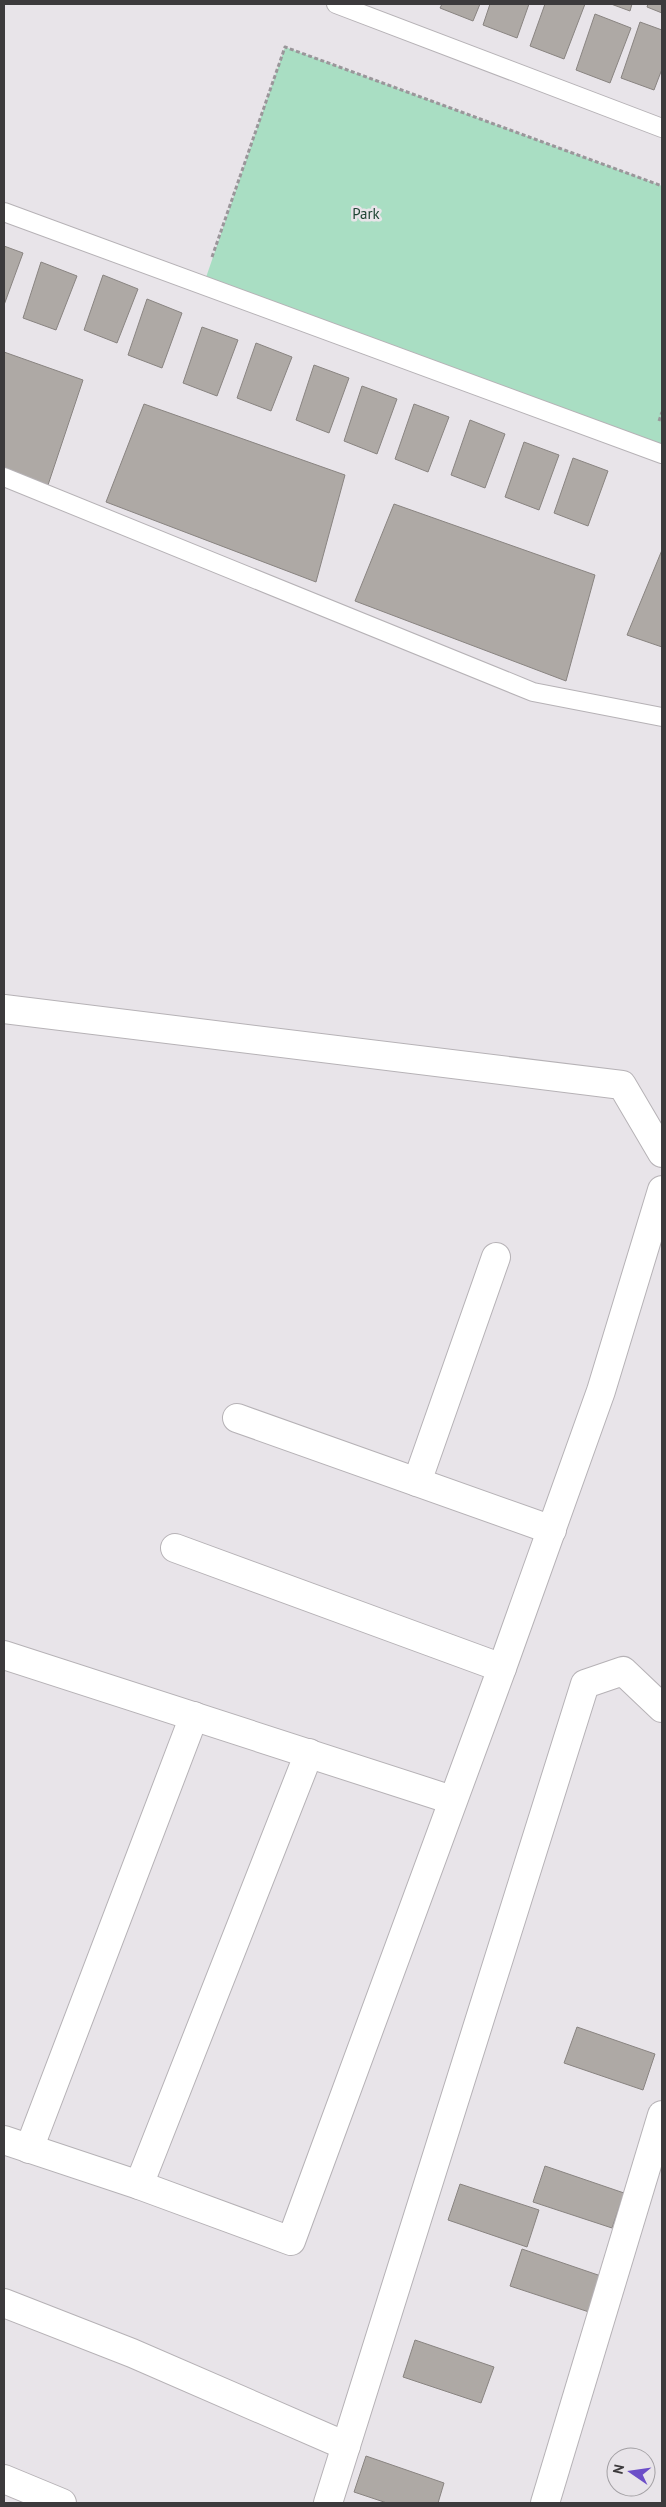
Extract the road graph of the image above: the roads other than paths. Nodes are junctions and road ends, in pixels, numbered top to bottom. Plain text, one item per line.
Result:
1 (336, 4) edge
2 (662, 128) edge
3 (4, 212) edge
4 (662, 454) edge
5 (4, 477) edge
6 (662, 717) edge
7 (4, 1009) edge
8 (662, 1153) edge
9 (662, 1190) edge
10 (496, 1258) dead end
11 (237, 1418) dead end
12 (417, 1482) junction
13 (552, 1530) junction
14 (174, 1548) dead end
15 (4, 1655) edge
16 (502, 1668) junction
17 (662, 1708) edge
18 (194, 1716) junction
19 (309, 1753) junction
20 (452, 1800) junction
21 (662, 2114) edge
22 (4, 2140) edge
23 (30, 2149) junction
24 (139, 2185) junction
25 (4, 2303) edge
26 (346, 2446) junction
27 (4, 2479) edge
28 (62, 2503) edge
29 (328, 2503) edge
30 (545, 2503) edge

1 - 2 lane
3 - 4 lane
5 - 6 lane
7 - 8 street
9 - 13 street
10 - 12 street
11 - 12 street
12 - 13 street
13 - 16 street
14 - 16 street
15 - 18 street
16 - 20 street
17 - 26 street
18 - 19 street
18 - 23 street
19 - 20 street
19 - 24 street
20 - 24 street
21 - 30 street
22 - 23 street
23 - 24 street
25 - 26 street
26 - 29 street
27 - 28 street

